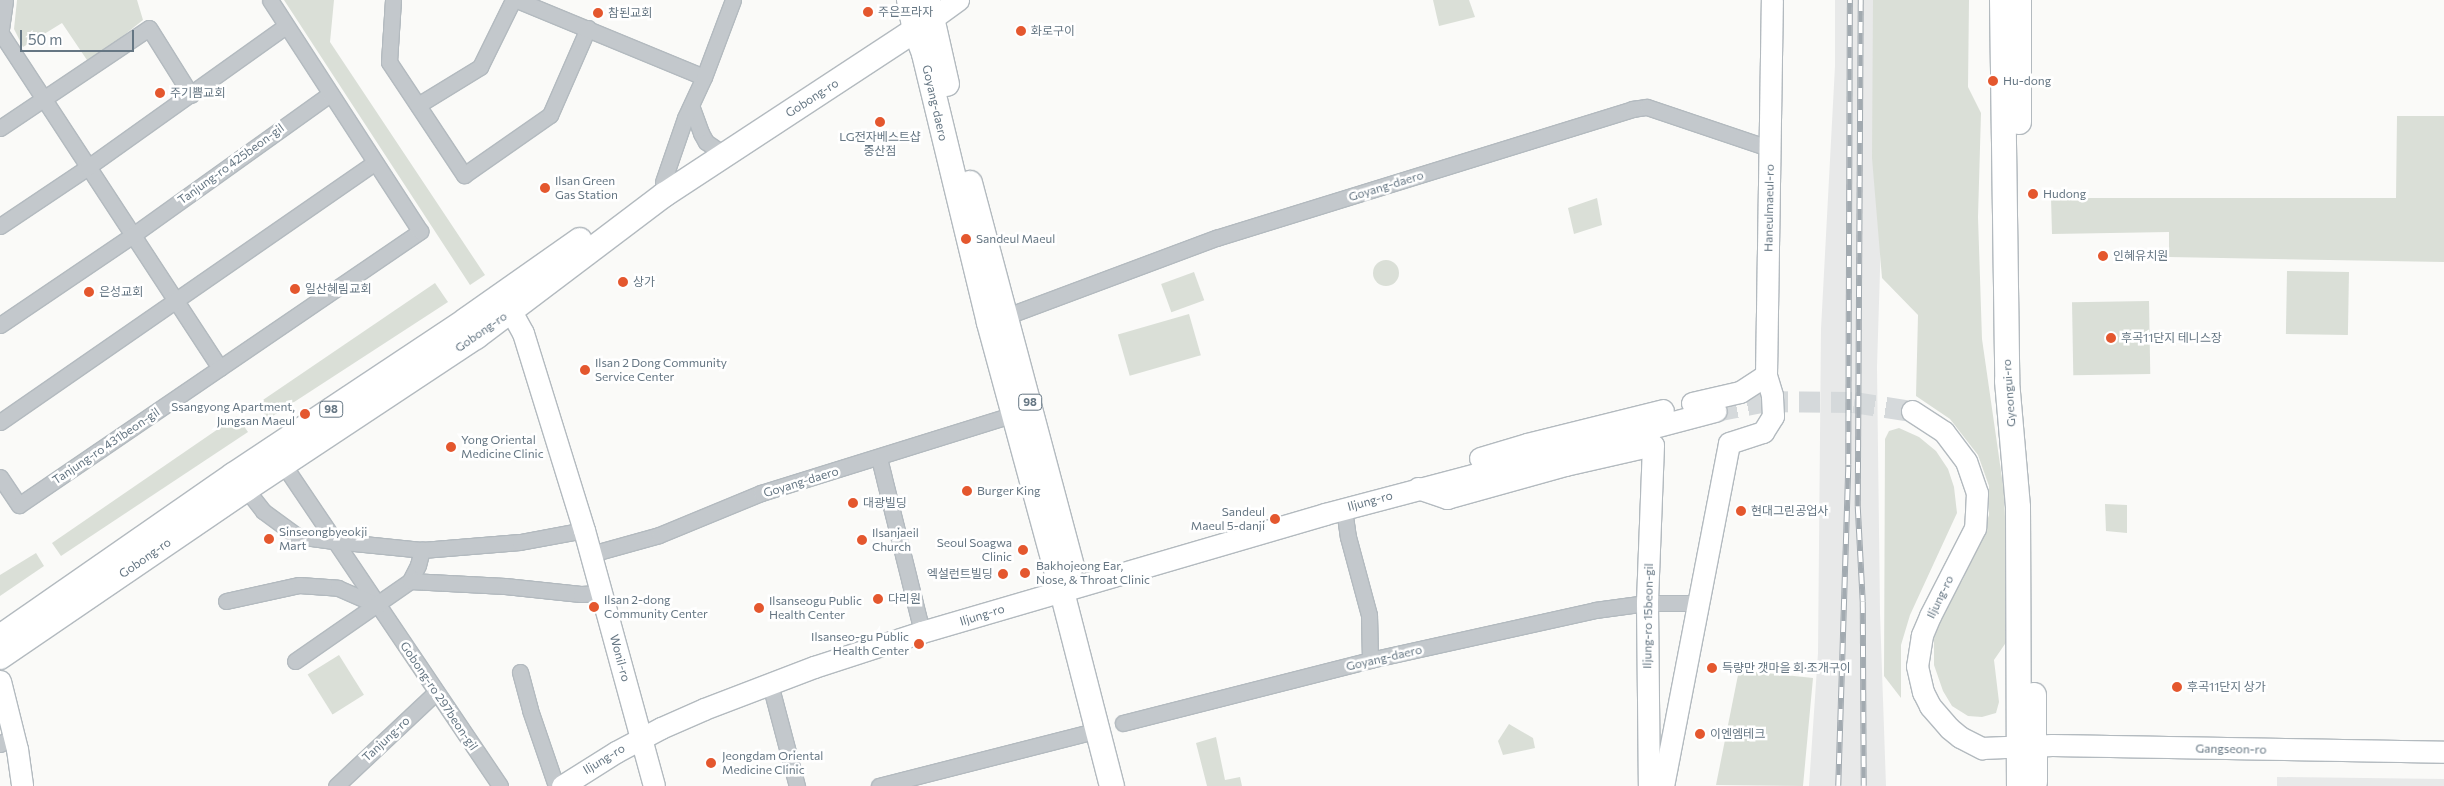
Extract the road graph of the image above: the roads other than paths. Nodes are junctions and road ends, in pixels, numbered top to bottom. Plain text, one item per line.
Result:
1 (4, 0) edge
2 (270, 0) edge
3 (393, 0) edge
4 (515, 0) edge
5 (732, 0) edge
6 (958, 0) edge
7 (1772, 0) edge
8 (2002, 0) edge
9 (2019, 0) edge
10 (923, 10) edge
11 (286, 26) junction
12 (588, 28) junction
13 (1, 35) edge
14 (704, 77) junction
15 (191, 94) junction
16 (330, 94) junction
17 (44, 98) junction
18 (418, 105) junction
19 (692, 108) junction
20 (0, 128) edge
21 (715, 148) junction
22 (1769, 148) junction
23 (375, 162) junction
24 (88, 167) junction
25 (663, 182) junction
26 (0, 226) edge
27 (133, 235) junction
28 (176, 301) junction
29 (507, 302) junction
30 (998, 320) junction
31 (0, 325) edge
32 (220, 368) junction
33 (1766, 375) junction
34 (1716, 411) tunnel mouth
35 (1912, 411) tunnel mouth
36 (1023, 412) junction
37 (0, 422) edge
38 (879, 458) junction
39 (283, 464) junction
40 (0, 478) edge
41 (1418, 488) junction
42 (246, 489) junction
43 (1344, 508) junction
44 (584, 530) junction
45 (334, 541) junction
46 (422, 550) junction
47 (591, 554) junction
48 (410, 581) junction
49 (1069, 588) junction
50 (602, 593) junction
51 (226, 602) dead end
52 (1647, 603) junction
53 (1698, 603) junction
54 (378, 605) junction
55 (922, 632) junction
56 (0, 637) edge
57 (0, 658) edge
58 (1370, 660) junction
59 (295, 661) dead end
60 (520, 672) dead end
61 (0, 681) edge
62 (770, 684) junction
63 (436, 692) junction
64 (1123, 723) dead end
65 (1098, 730) junction
66 (642, 737) junction
67 (7, 740) edge
68 (2027, 746) junction
69 (2444, 752) edge
70 (22, 786) edge
71 (336, 786) edge
72 (500, 786) edge
73 (556, 786) edge
74 (562, 786) edge
75 (654, 786) edge
76 (797, 786) edge
77 (879, 786) edge
78 (1112, 786) edge
79 (1126, 786) edge
80 (1649, 786) edge
81 (1663, 786) edge
82 (2019, 786) edge
83 (2035, 786) edge

1 - 13 street
2 - 11 street
3 - 18 street
4 - 12 street
4 - 18 street
5 - 14 street
6 - 10 street, Gobong-ro
7 - 22 street, Haneulmaeul-ro
8 - 68 main road, Gyeongui-ro
9 - 68 main road, Gyeongui-ro
10 - 21 main road, Gobong-ro / 98
10 - 29 main road, Gobong-ro / 98
10 - 30 main road, Goyang-daero / 98
11 - 15 street
11 - 16 street
12 - 14 street
12 - 18 street
13 - 17 street
14 - 19 street
15 - 17 street
15 - 24 street
16 - 23 street
16 - 27 street, Tanjung-ro 425beon-gil
17 - 20 street
17 - 24 street
19 - 21 street
19 - 25 street
21 - 25 main road, Gobong-ro / 98
22 - 30 street, Goyang-daero
22 - 33 street, Haneulmaeul-ro
23 - 28 street
23 - 32 street, Tanjung-ro 431beon-gil
24 - 26 street
24 - 27 street
25 - 29 main road, Gobong-ro / 98
27 - 28 street
27 - 31 street, Tanjung-ro 425beon-gil
28 - 32 street
28 - 37 street
29 - 39 main road, Gobong-ro / 98
29 - 44 street, Wonil-ro
29 - 56 main road, Gobong-ro / 98
30 - 36 main road, Goyang-daero / 98
32 - 40 street, Tanjung-ro 431beon-gil
33 - 41 street, Iljung-ro
33 - 53 street, Haneulmaeul-ro
34 - 41 street, Iljung-ro
35 - 68 street, Iljung-ro
36 - 38 street, Goyang-daero
36 - 49 main road, Goyang-daero / 98
38 - 47 street, Goyang-daero
38 - 55 street
39 - 42 main road, Gobong-ro / 98
39 - 45 street, Gobong-ro 297beon-gil
41 - 43 street, Iljung-ro
41 - 52 street, Iljung-ro 15beon-gil
42 - 45 street
42 - 57 main road, Gobong-ro / 98
43 - 49 street, Iljung-ro
43 - 58 street
44 - 46 street
44 - 47 street, Wonil-ro
45 - 46 street
45 - 54 street, Gobong-ro 297beon-gil
46 - 48 street
47 - 50 street, Wonil-ro
48 - 50 street
48 - 54 street
49 - 55 street, Iljung-ro
49 - 65 main road, Goyang-daero / 98
49 - 79 main road, Goyang-daero / 98
50 - 66 street, Wonil-ro
51 - 54 street
52 - 53 street, Goyang-daero
52 - 58 street, Goyang-daero
52 - 80 street, Iljung-ro 15beon-gil
53 - 81 street
54 - 59 street
54 - 63 street, Gobong-ro 297beon-gil
55 - 62 street, Iljung-ro
58 - 64 street, Goyang-daero
60 - 73 street
61 - 67 street
62 - 66 street, Iljung-ro
62 - 76 street
63 - 71 street, Tanjung-ro
63 - 72 street, Gobong-ro 297beon-gil
65 - 77 street
65 - 78 main road, Goyang-daero / 98
66 - 74 street, Iljung-ro
66 - 75 street, Wonil-ro
67 - 70 street
68 - 69 street, Gangseon-ro
68 - 82 main road, Gyeongui-ro
68 - 83 main road, Gyeongui-ro

